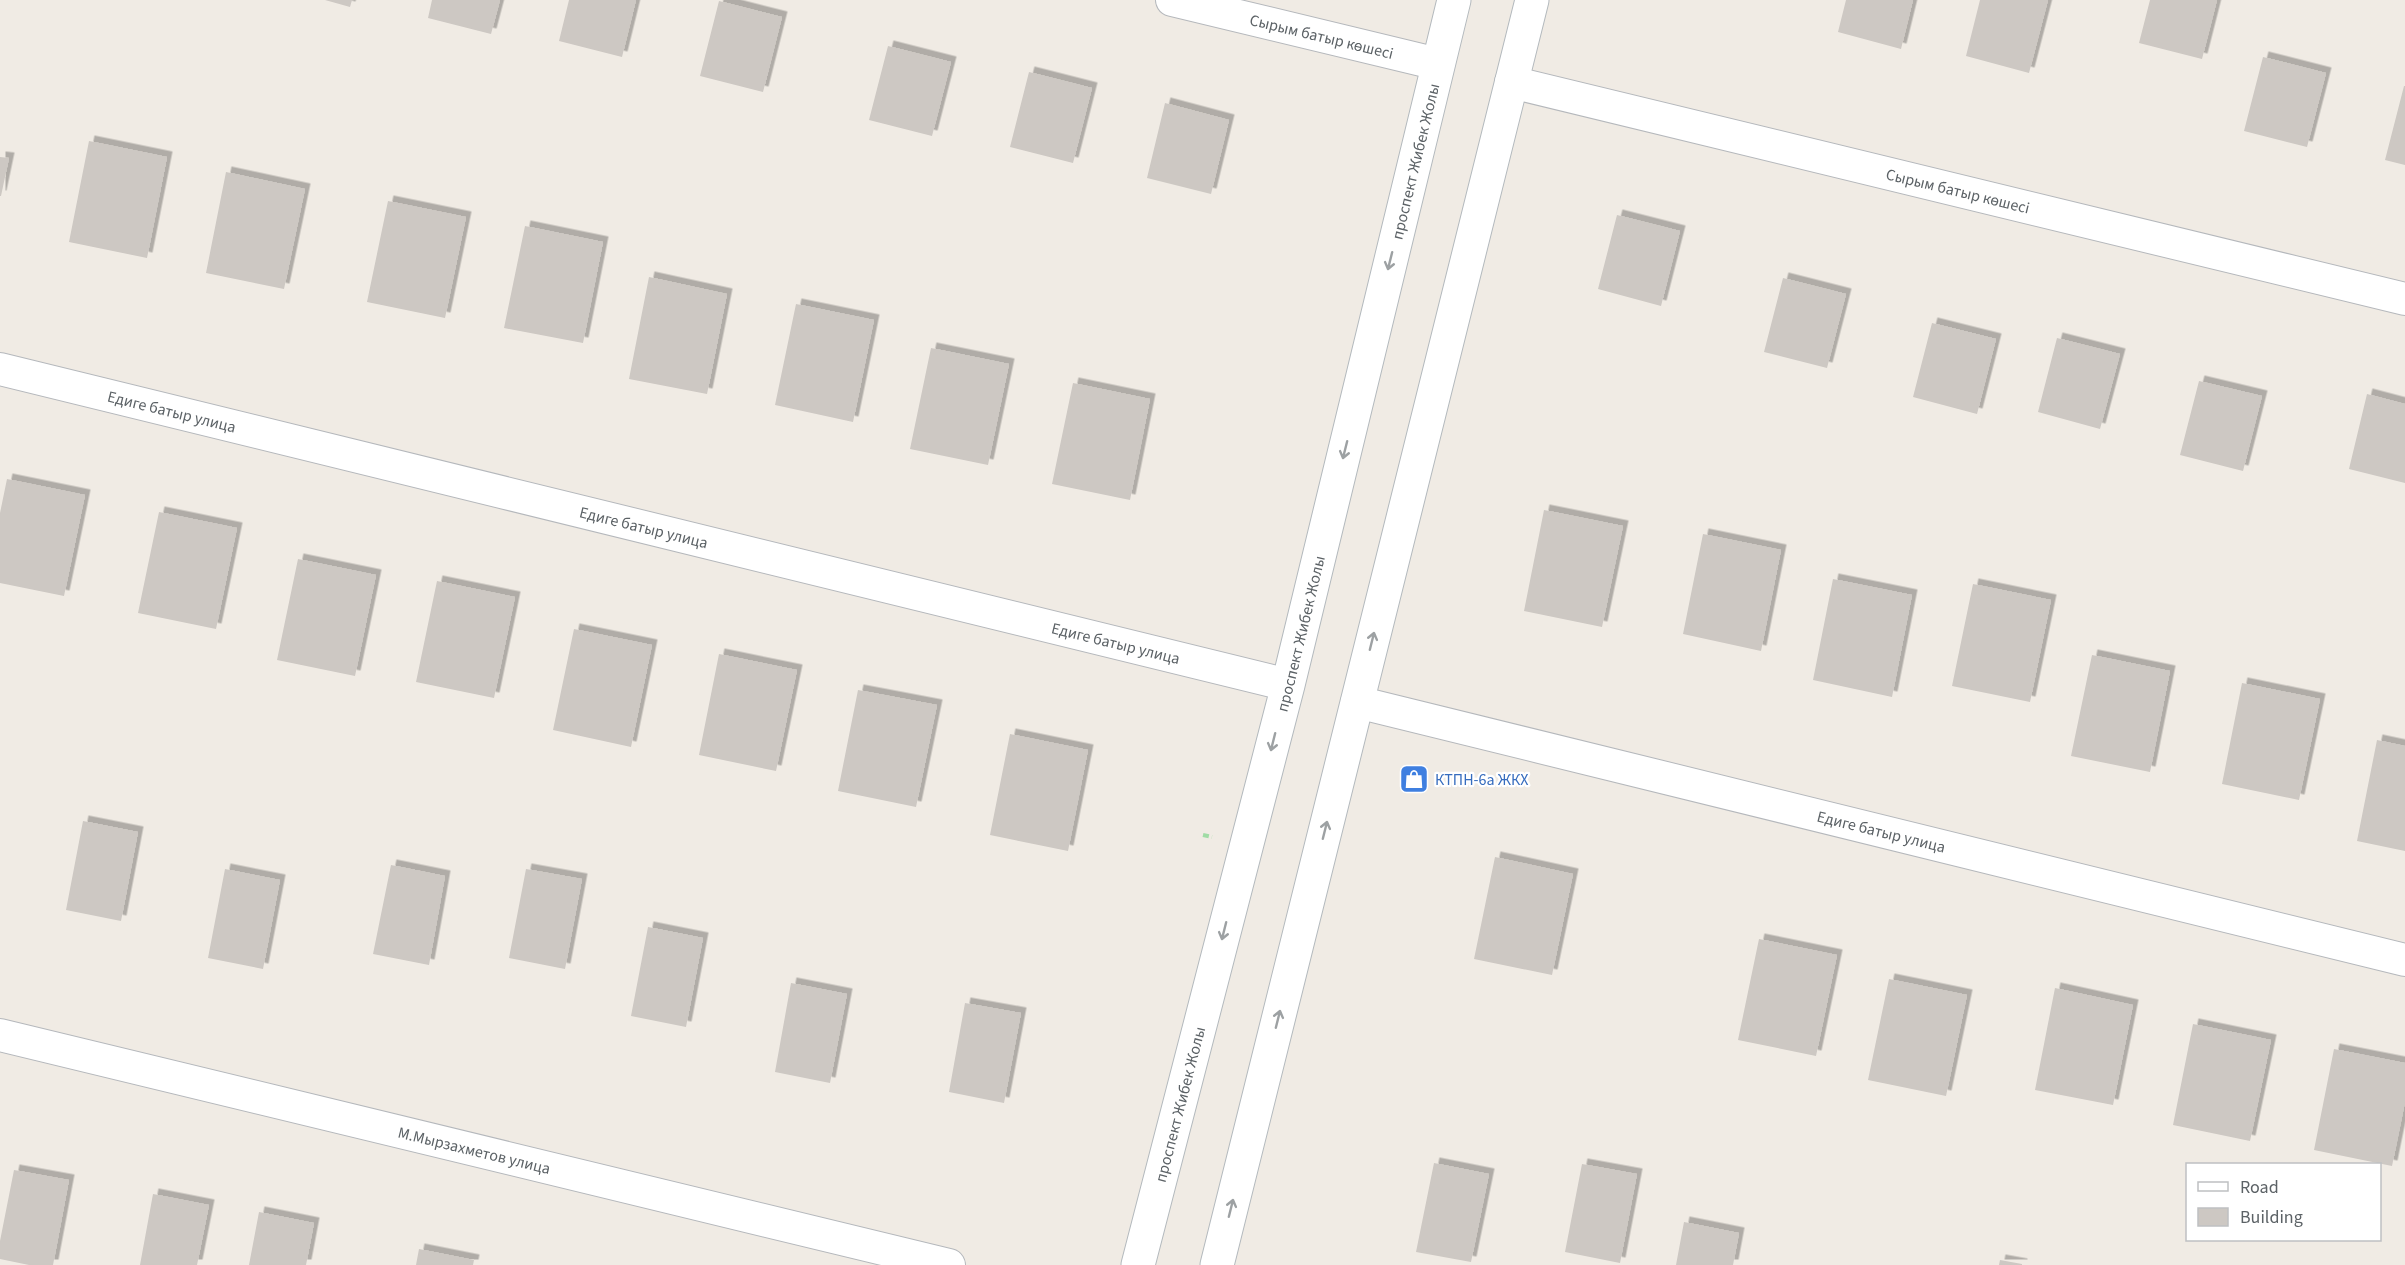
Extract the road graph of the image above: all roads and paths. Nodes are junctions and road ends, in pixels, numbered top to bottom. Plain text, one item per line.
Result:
1 (1172, 0) edge
2 (1454, 0) edge
3 (1532, 0) edge
4 (1438, 64) junction
5 (1511, 82) junction
6 (2405, 299) edge
7 (0, 369) edge
8 (1288, 685) junction
9 (1357, 702) junction
10 (2405, 960) edge
11 (0, 1035) edge
12 (949, 1265) edge
13 (1138, 1265) edge
14 (1217, 1265) edge

1 - 4 street, Сырым батыр көшесі
2 - 4 street, проспект Жибек Жолы
3 - 5 street
4 -> 8 street, проспект Жибек Жолы
5 - 6 street, Сырым батыр көшесі
9 -> 5 street
7 - 8 street, Едиге батыр улица
8 -> 13 street, проспект Жибек Жолы
9 - 10 street, Едиге батыр улица
14 -> 9 street
11 - 12 street, М.Мырзахметов улица

